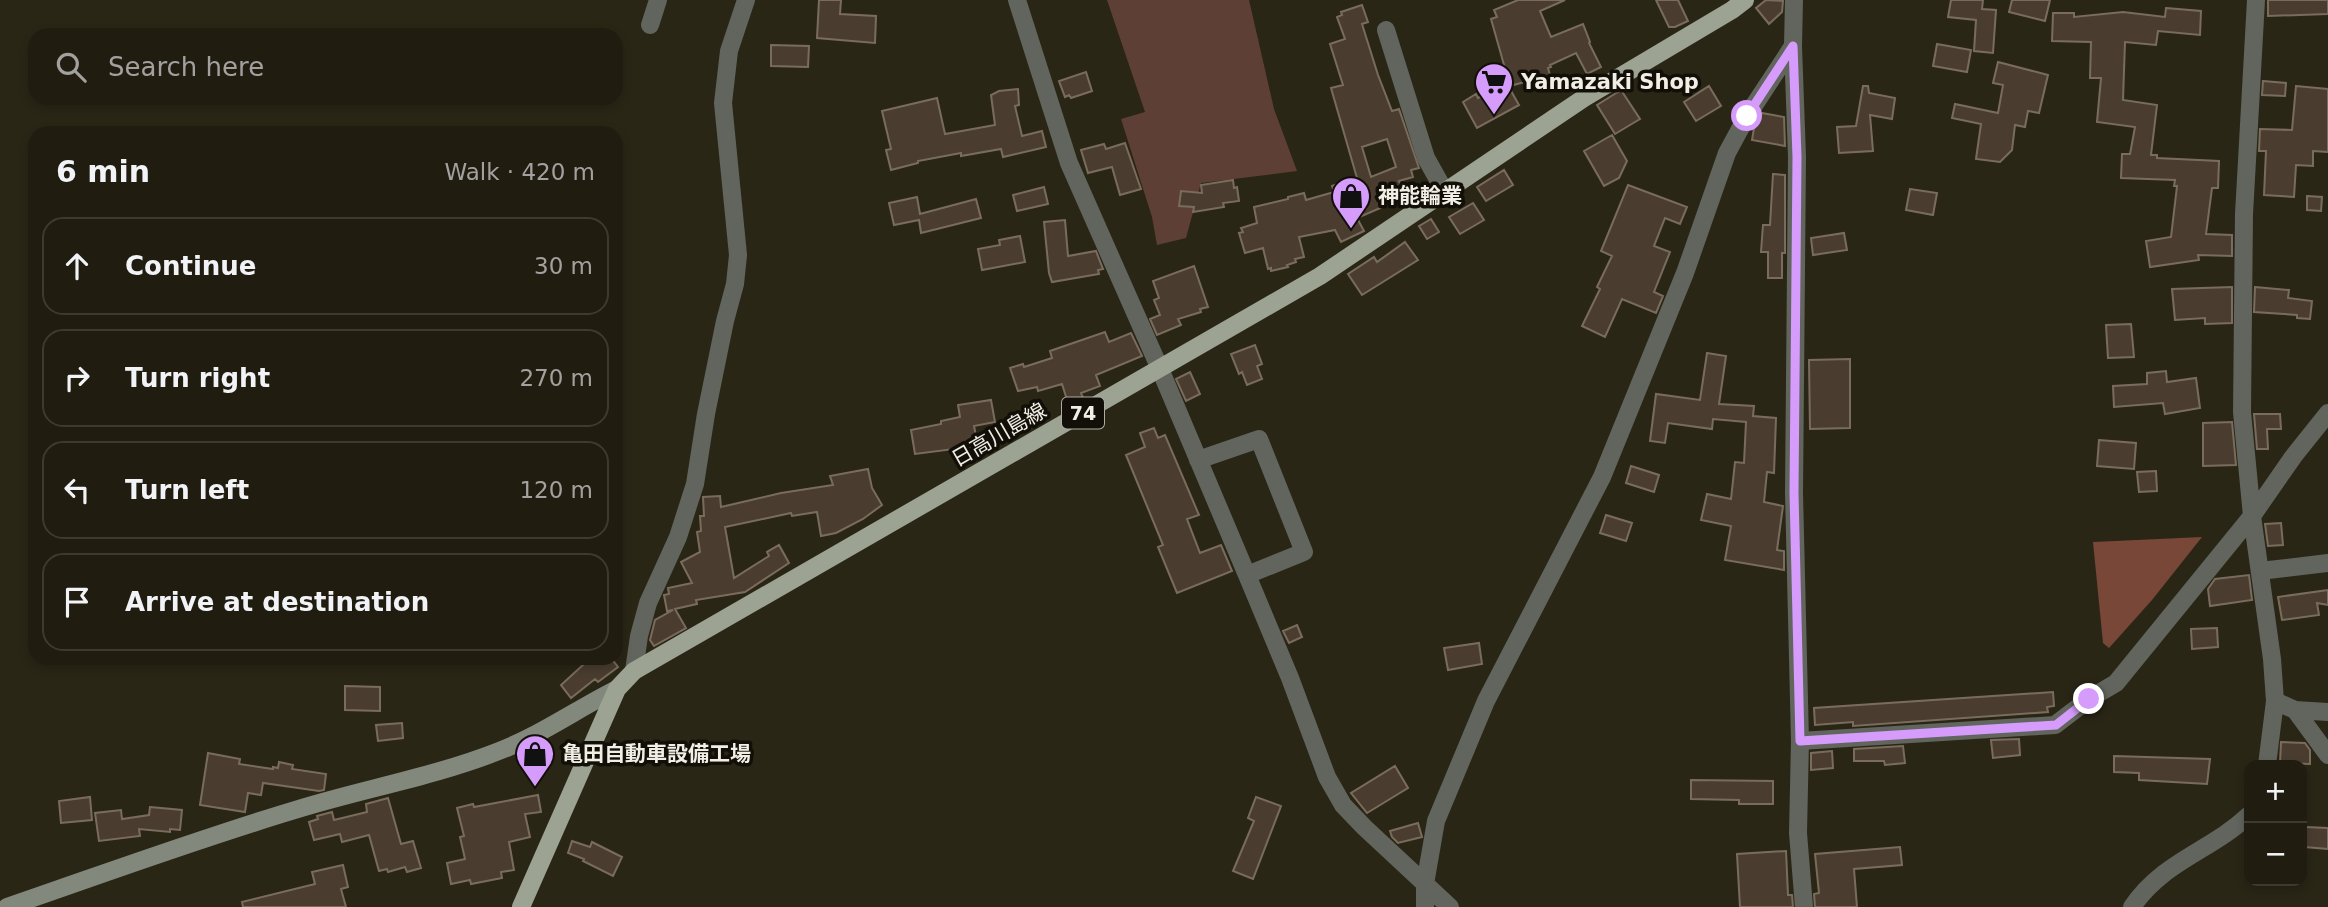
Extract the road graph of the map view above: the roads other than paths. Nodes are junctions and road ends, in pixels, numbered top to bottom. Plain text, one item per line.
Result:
1 (658, 0) edge
2 (746, 0) edge
3 (1017, 0) edge
4 (1745, 0) edge
5 (1794, 0) edge
6 (2256, 0) edge
7 (650, 24) dead end
8 (1386, 30) dead end
9 (1793, 46) junction
10 (1445, 192) junction
11 (1160, 369) junction
12 (2328, 413) edge
13 (1198, 460) junction
14 (2252, 516) junction
15 (2328, 563) edge
16 (2260, 571) junction
17 (1247, 575) junction
18 (634, 671) junction
19 (617, 689) junction
20 (2275, 701) junction
21 (2295, 710) junction
22 (2328, 712) edge
23 (1800, 741) junction
24 (2328, 755) edge
25 (2268, 760) edge
26 (2244, 819) edge
27 (1425, 884) junction
28 (7, 907) edge
29 (521, 907) edge
30 (1425, 907) edge
31 (1450, 907) edge
32 (1804, 907) edge
33 (2132, 907) edge

1 - 7 street
2 - 18 street
3 - 11 street
4 - 10 main road, 日高川島線 / 74
5 - 9 street
6 - 14 street
8 - 10 street
9 - 23 street
9 - 27 street
10 - 11 main road, 日高川島線 / 74
11 - 13 street
11 - 18 main road, 日高川島線 / 74
12 - 14 street
13 - 17 street
13 - 17 street
14 - 16 street
14 - 23 street
15 - 16 street
16 - 20 street
17 - 27 street
18 - 19 main road, 日高川島線 / 74
19 - 28 street
19 - 29 main road, 日高川島線 / 74
20 - 21 street
20 - 25 street
21 - 22 street
21 - 24 street
23 - 32 street
26 - 33 street
27 - 30 street
27 - 31 street

